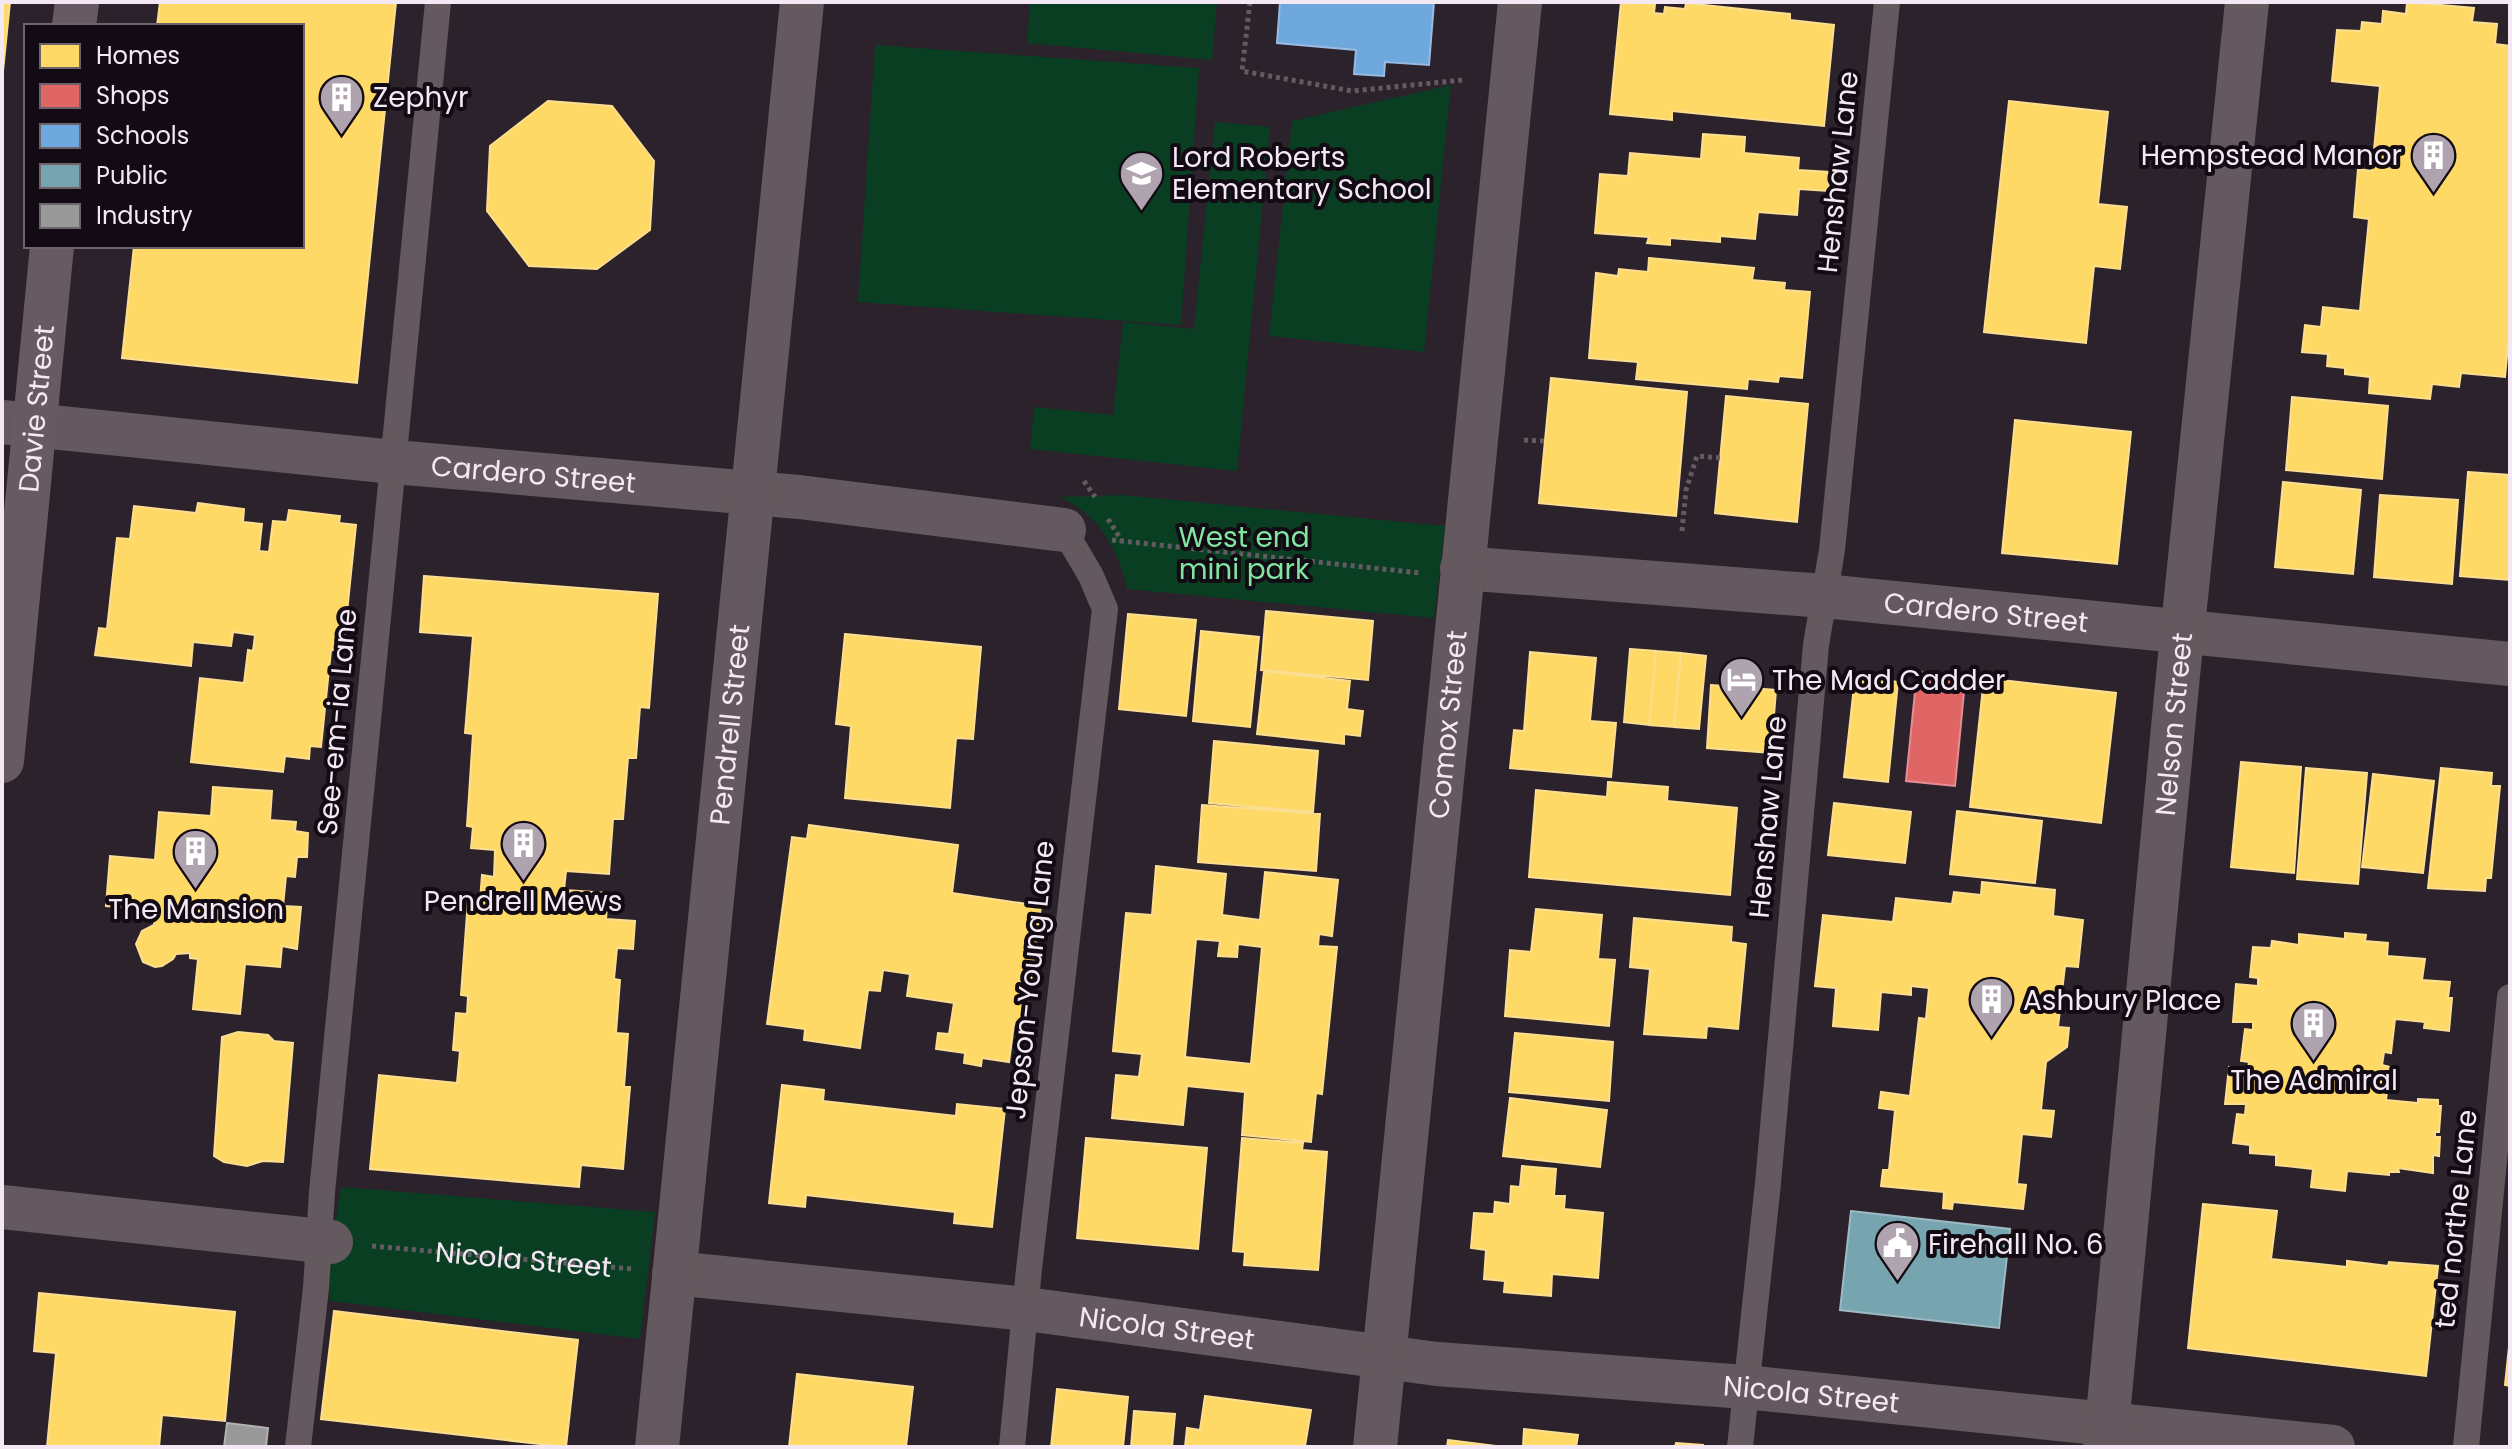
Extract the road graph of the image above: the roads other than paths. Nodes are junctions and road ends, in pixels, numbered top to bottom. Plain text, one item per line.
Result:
1 (77, 2) edge
2 (438, 2) edge
3 (802, 2) edge
4 (1520, 2) edge
5 (1887, 2) edge
6 (2247, 2) edge
7 (74, 24) edge
8 (52, 248) edge
9 (18, 424) edge
10 (394, 462) junction
11 (753, 493) junction
12 (1064, 530) joint
13 (1462, 568) junction
14 (1824, 596) junction
15 (2183, 630) junction
16 (2510, 664) edge
17 (2, 761) edge
18 (2510, 997) edge
19 (2, 1207) edge
20 (325, 1241) junction
21 (674, 1273) junction
22 (1026, 1309) junction
23 (1384, 1357) junction
24 (1745, 1387) junction
25 (2106, 1435) edge
26 (298, 1447) edge
27 (657, 1447) edge
28 (1012, 1447) edge
29 (1375, 1447) edge
30 (1740, 1447) edge
31 (2333, 1447) edge
32 (2466, 1447) edge

1 - 7 main road
2 - 10 lane, See-em-ia Lane
3 - 11 street, Pendrell Street
4 - 13 street, Comox Street
5 - 14 lane, Henshaw Lane
6 - 15 street, Nelson Street
8 - 9 main road, Davie Street
9 - 10 street, Cardero Street
9 - 17 main road, Davie Street
10 - 11 street, Cardero Street
10 - 20 lane, See-em-ia Lane
11 - 12 street, Cardero Street
11 - 21 street, Pendrell Street
12 - 22 lane, Jepson-Young Lane
13 - 14 street, Cardero Street
13 - 23 street, Comox Street
14 - 15 street, Cardero Street
14 - 24 lane, Henshaw Lane
15 - 16 street, Cardero Street
15 - 25 street, Nelson Street
18 - 32 lane, ted northe Lane
19 - 20 street
20 - 26 lane, See-em-ia Lane
21 - 22 street, Nicola Street
21 - 27 street, Pendrell Street
22 - 23 street, Nicola Street
22 - 28 lane, Jepson-Young Lane
23 - 24 street, Nicola Street
23 - 29 street, Comox Street
24 - 25 street, Nicola Street
24 - 30 lane, Henshaw Lane
25 - 31 street, Nicola Street

